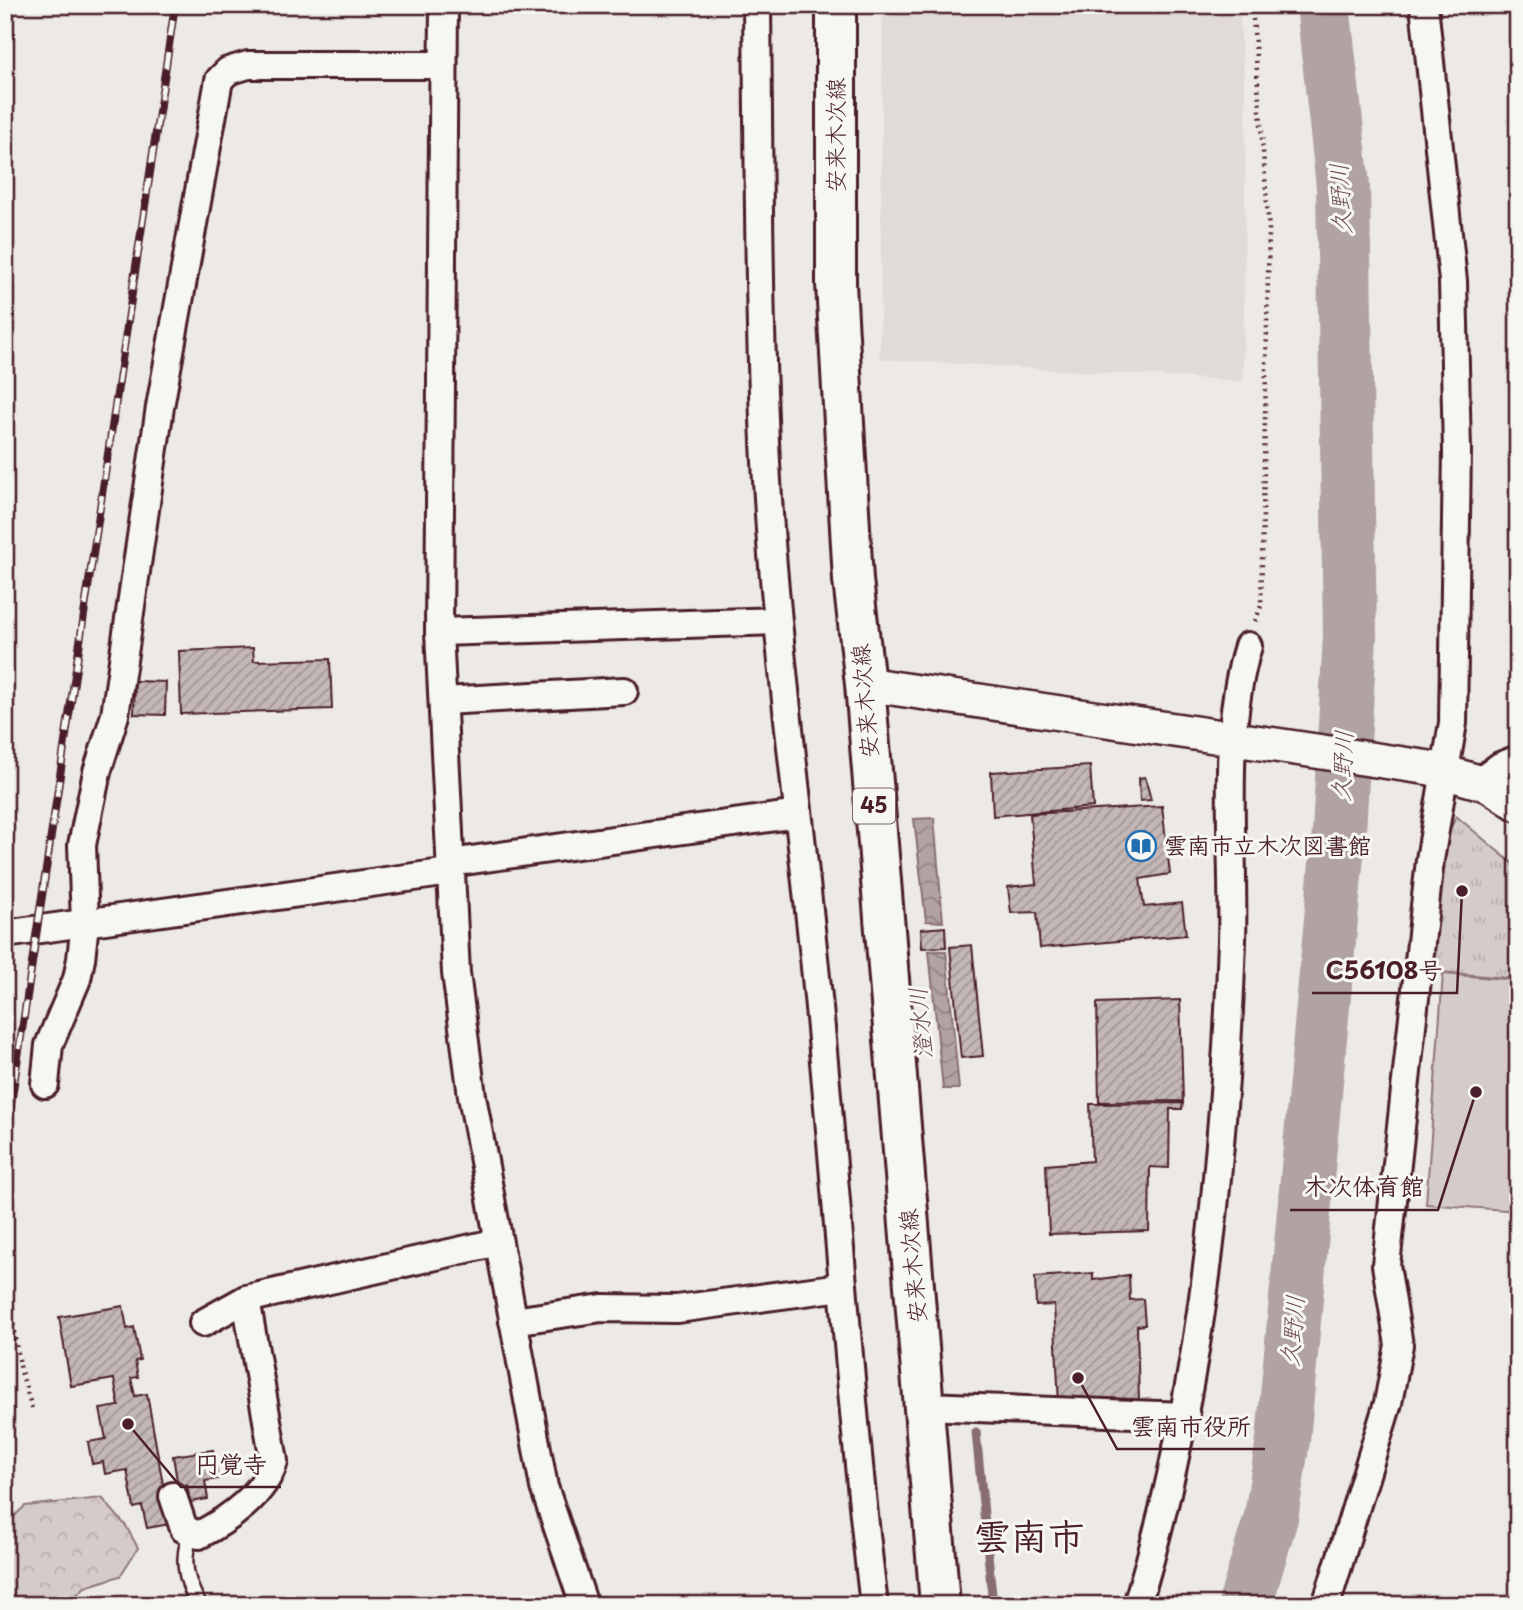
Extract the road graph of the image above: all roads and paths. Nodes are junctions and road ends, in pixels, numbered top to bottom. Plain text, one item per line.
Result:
1 (444, 5) edge
2 (757, 5) edge
3 (836, 5) edge
4 (1252, 5) edge
5 (1424, 5) edge
6 (442, 65) junction
7 (777, 621) junction
8 (439, 632) junction
9 (1248, 646) joint
10 (865, 684) junction
11 (624, 691) dead end
12 (443, 701) junction
13 (1242, 739) junction
14 (1518, 758) edge
15 (1438, 770) junction
16 (1479, 782) junction
17 (1518, 804) edge
18 (798, 814) junction
19 (450, 867) junction
20 (85, 923) junction
21 (5, 933) edge
22 (45, 1084) dead end
23 (498, 1242) junction
24 (5, 1276) edge
25 (842, 1287) junction
26 (246, 1299) junction
27 (513, 1321) junction
28 (203, 1323) dead end
29 (925, 1406) junction
30 (32, 1408) dead end
31 (1186, 1416) junction
32 (173, 1496) dead end
33 (191, 1535) junction
34 (199, 1605) edge
35 (583, 1605) edge
36 (874, 1605) edge
37 (940, 1605) edge
38 (1137, 1605) edge
39 (1326, 1605) edge

1 - 6 street
2 - 7 street
3 - 10 main road, 安来木次線 / 45
4 - 9 path
5 - 15 street
6 - 8 street
6 - 20 street
7 - 8 street
7 - 18 street
8 - 12 street
9 - 13 street
10 - 13 street
10 - 29 main road, 安来木次線 / 45
11 - 12 street
12 - 19 street
13 - 15 street
13 - 31 street
14 - 16 street
15 - 16 street
15 - 39 street
16 - 17 street
18 - 19 street
18 - 25 street
19 - 20 street
19 - 23 street
20 - 21 street
20 - 22 street
23 - 26 street
23 - 27 street
24 - 30 path
25 - 27 street
25 - 36 street
26 - 28 street
26 - 33 street
27 - 35 street
29 - 31 street
29 - 37 main road, 安来木次線 / 45
31 - 38 street
32 - 33 street
33 - 34 lane

